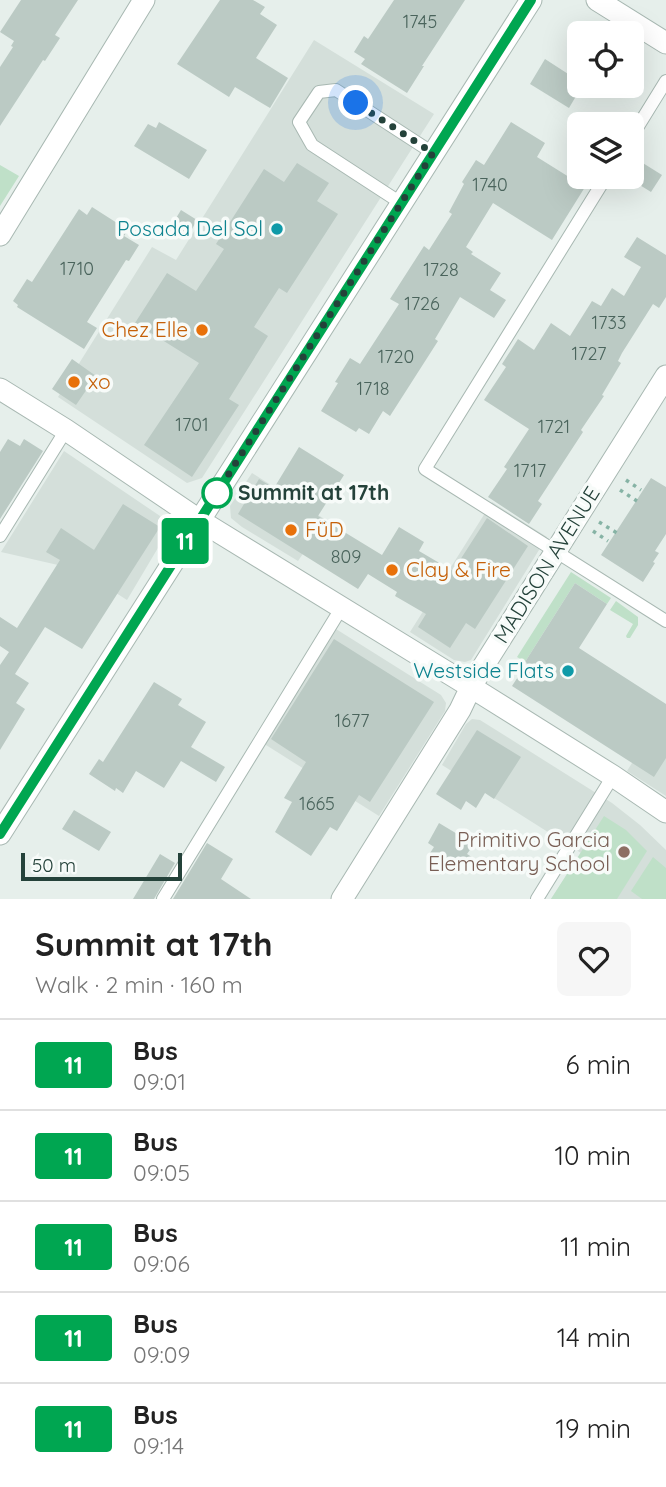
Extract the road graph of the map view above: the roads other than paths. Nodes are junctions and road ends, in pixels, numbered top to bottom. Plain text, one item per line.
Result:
1 (144, 0) edge
2 (531, 0) edge
3 (597, 0) edge
4 (666, 43) edge
5 (666, 81) edge
6 (644, 117) edge
7 (433, 153) junction
8 (599, 189) edge
9 (401, 203) junction
10 (0, 235) edge
11 (666, 376) edge
12 (0, 389) edge
13 (66, 430) junction
14 (199, 520) junction
15 (0, 536) edge
16 (555, 550) junction
17 (342, 607) junction
18 (666, 621) edge
19 (471, 687) junction
20 (613, 776) junction
21 (666, 812) edge
22 (0, 834) edge
23 (163, 899) edge
24 (342, 899) edge
25 (537, 899) edge

1 - 10 street
2 - 7 street
3 - 4 street
5 - 6 lane
7 - 9 street
7 - 9 lane
8 - 16 lane
9 - 14 street
11 - 16 street, MADISON AVENUE
12 - 13 street
13 - 14 street
13 - 15 lane
14 - 17 street
14 - 22 street
16 - 18 lane
16 - 19 street, MADISON AVENUE
17 - 19 street
17 - 23 lane
19 - 20 street
19 - 24 street, MADISON AVENUE
20 - 21 street
20 - 25 lane

